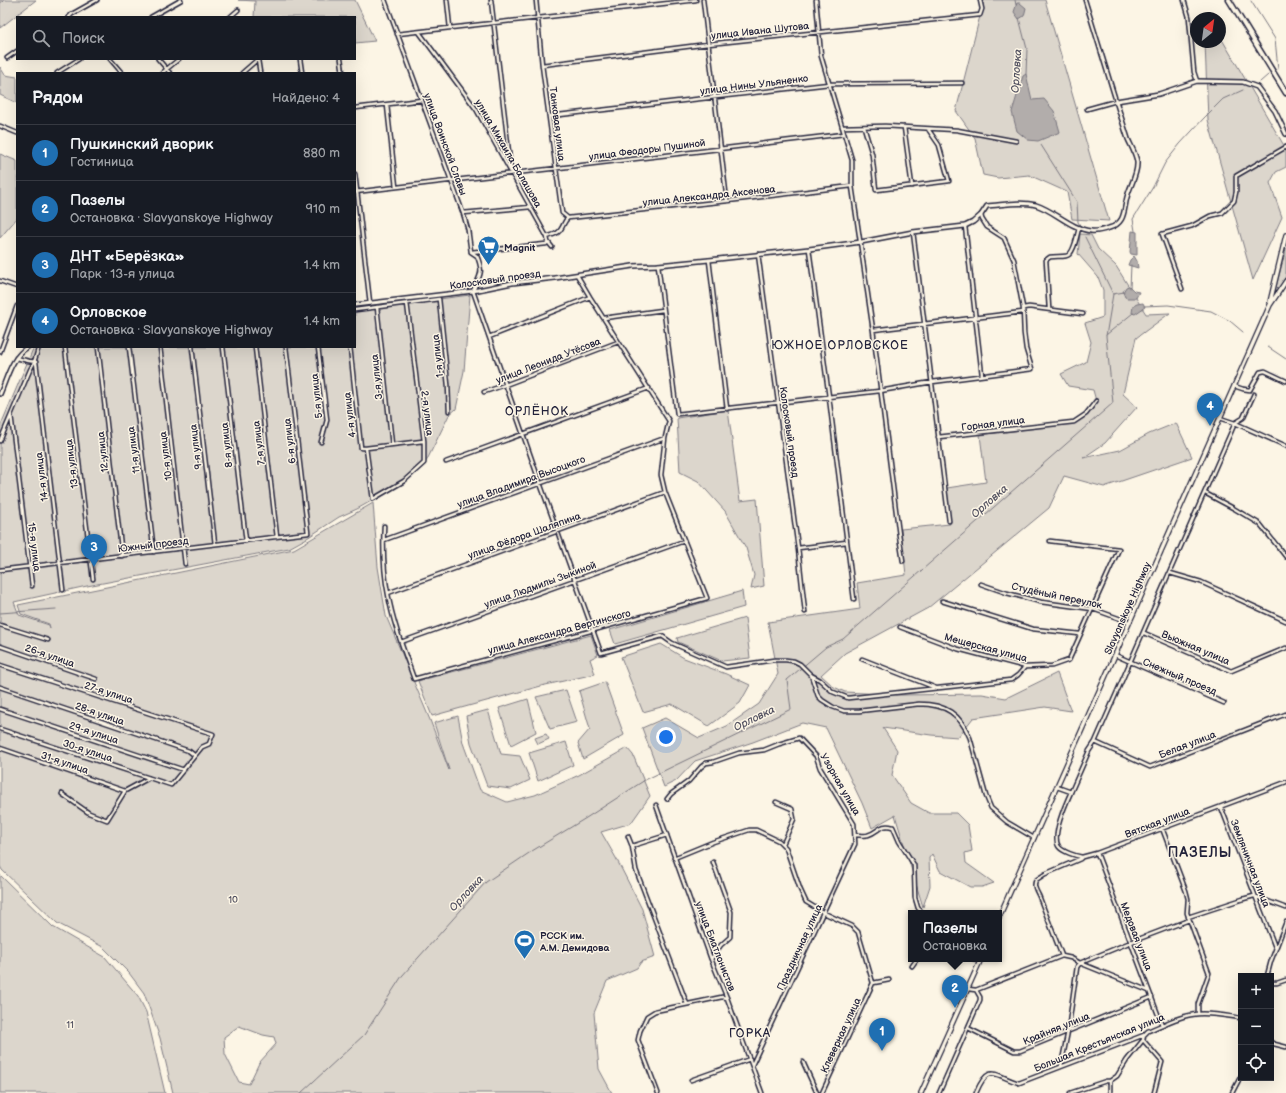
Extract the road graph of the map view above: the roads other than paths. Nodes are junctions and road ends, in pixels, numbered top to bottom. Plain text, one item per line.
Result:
1 (97, 0) edge
2 (181, 0) edge
3 (385, 0) edge
4 (447, 0) edge
5 (491, 0) edge
6 (536, 0) edge
7 (696, 0) edge
8 (703, 0) edge
9 (816, 0) edge
10 (980, 0) edge
11 (1086, 0) edge
12 (1184, 0) edge
13 (1229, 0) edge
14 (238, 10) dead end
15 (70, 16) edge
16 (153, 16) edge
17 (231, 16) edge
18 (537, 19) junction
19 (493, 24) junction
20 (450, 28) junction
21 (418, 32) junction
22 (819, 32) junction
23 (398, 34) junction
24 (708, 44) junction
25 (16, 52) edge
26 (7, 58) dead end
27 (77, 60) edge
28 (111, 60) edge
29 (159, 60) edge
30 (178, 60) edge
31 (257, 60) edge
32 (258, 60) edge
33 (300, 60) edge
34 (341, 60) edge
35 (542, 65) junction
36 (167, 70) junction
37 (59, 72) edge
38 (121, 72) edge
39 (164, 72) edge
40 (243, 72) edge
41 (260, 72) edge
42 (302, 72) edge
43 (343, 72) edge
44 (1197, 80) junction
45 (962, 82) dead end
46 (828, 84) junction
47 (1286, 93) edge
48 (714, 97) junction
49 (422, 100) junction
50 (1116, 101) junction
51 (387, 105) junction
52 (356, 108) edge
53 (1087, 109) dead end
54 (550, 116) junction
55 (0, 126) edge
56 (842, 127) junction
57 (864, 127) junction
58 (904, 127) junction
59 (928, 129) junction
60 (16, 133) edge
61 (844, 134) junction
62 (1286, 134) edge
63 (1016, 141) dead end
64 (721, 148) junction
65 (1286, 148) edge
66 (556, 168) junction
67 (511, 173) junction
68 (452, 180) junction
69 (852, 186) junction
70 (912, 186) junction
71 (396, 187) junction
72 (356, 192) edge
73 (727, 201) junction
74 (531, 207) junction
75 (463, 213) junction
76 (981, 215) junction
77 (568, 218) junction
78 (965, 226) junction
79 (1079, 228) junction
80 (913, 232) junction
81 (1286, 235) edge
82 (547, 237) junction
83 (548, 242) junction
84 (861, 242) junction
85 (552, 247) dead end
86 (809, 249) junction
87 (471, 252) junction
88 (758, 254) junction
89 (709, 260) junction
90 (658, 265) junction
91 (577, 275) junction
92 (1286, 280) edge
93 (0, 281) edge
94 (16, 287) edge
95 (1182, 289) dead end
96 (473, 290) junction
97 (590, 297) junction
98 (370, 303) junction
99 (407, 303) junction
100 (356, 305) edge
101 (1270, 305) junction
102 (377, 307) junction
103 (1023, 308) junction
104 (16, 309) edge
105 (1049, 309) junction
106 (356, 310) edge
107 (663, 310) junction
108 (1023, 312) junction
109 (1083, 314) dead end
110 (604, 318) junction
111 (976, 318) junction
112 (925, 324) junction
113 (873, 330) junction
114 (489, 337) junction
115 (618, 342) junction
116 (26, 348) edge
117 (39, 348) edge
118 (65, 348) edge
119 (98, 348) edge
120 (129, 348) edge
121 (160, 348) edge
122 (192, 348) edge
123 (223, 348) edge
124 (255, 348) edge
125 (286, 348) edge
126 (318, 348) edge
127 (350, 348) edge
128 (0, 352) edge
129 (16, 358) junction
130 (36, 362) junction
131 (982, 376) junction
132 (1286, 381) edge
133 (932, 382) junction
134 (505, 385) junction
135 (1234, 386) junction
136 (649, 388) junction
137 (880, 391) junction
138 (484, 392) dead end
139 (0, 394) edge
140 (1254, 394) dead end
141 (829, 397) junction
142 (1096, 401) dead end
143 (778, 403) junction
144 (727, 409) junction
145 (449, 411) dead end
146 (11, 415) junction
147 (1220, 418) junction
148 (1235, 423) junction
149 (524, 435) junction
150 (938, 437) junction
151 (665, 438) junction
152 (423, 440) junction
153 (0, 441) edge
154 (321, 442) dead end
155 (392, 445) junction
156 (1286, 446) edge
157 (366, 448) junction
158 (446, 462) dead end
159 (540, 483) junction
160 (665, 492) junction
161 (1205, 493) junction
162 (373, 499) joint
163 (948, 521) dead end
164 (384, 526) dead end
165 (558, 532) junction
166 (308, 533) joint
167 (277, 537) junction
168 (384, 540) junction
169 (246, 541) junction
170 (684, 541) junction
171 (1050, 541) dead end
172 (847, 542) junction
173 (215, 544) junction
174 (184, 548) junction
175 (798, 548) junction
176 (154, 552) junction
177 (122, 556) junction
178 (1286, 557) edge
179 (90, 560) junction
180 (903, 561) dead end
181 (60, 563) junction
182 (185, 564) dead end
183 (29, 566) junction
184 (0, 570) edge
185 (1170, 573) junction
186 (93, 579) dead end
187 (576, 580) junction
188 (981, 584) dead end
189 (32, 586) dead end
190 (63, 590) dead end
191 (388, 593) junction
192 (707, 598) joint
193 (854, 599) dead end
194 (942, 601) dead end
195 (1092, 609) junction
196 (805, 612) dead end
197 (1286, 621) edge
198 (1129, 622) junction
199 (0, 625) edge
200 (900, 627) dead end
201 (594, 630) junction
202 (1144, 633) junction
203 (1080, 634) junction
204 (48, 640) dead end
205 (401, 642) junction
206 (0, 646) edge
207 (1286, 648) edge
208 (1115, 655) junction
209 (862, 659) dead end
210 (1130, 663) junction
211 (0, 665) edge
212 (1026, 667) junction
213 (811, 675) junction
214 (96, 678) dead end
215 (0, 687) edge
216 (936, 688) junction
217 (1224, 703) dead end
218 (0, 709) edge
219 (1286, 714) edge
220 (0, 729) edge
221 (1095, 742) junction
222 (0, 748) edge
223 (194, 755) junction
224 (184, 770) junction
225 (150, 778) junction
226 (1286, 783) edge
227 (1056, 787) junction
228 (125, 791) junction
229 (1071, 792) junction
230 (62, 794) dead end
231 (667, 799) dead end
232 (776, 802) dead end
233 (656, 805) dead end
234 (1221, 807) junction
235 (1162, 828) junction
236 (667, 835) junction
237 (855, 835) junction
238 (628, 836) dead end
239 (1034, 838) junction
240 (783, 844) junction
241 (632, 846) junction
242 (1097, 853) junction
243 (1082, 857) junction
244 (674, 858) junction
245 (713, 862) dead end
246 (1254, 896) junction
247 (1286, 908) edge
248 (920, 910) edge
249 (1002, 910) edge
250 (824, 913) junction
251 (1189, 919) junction
252 (1286, 922) edge
253 (1131, 942) junction
254 (1276, 947) junction
255 (1062, 956) junction
256 (712, 959) junction
257 (914, 962) edge
258 (980, 962) edge
259 (1080, 963) junction
260 (912, 966) dead end
261 (1268, 973) edge
262 (889, 980) dead end
263 (1286, 980) edge
264 (873, 983) junction
265 (1274, 983) edge
266 (968, 989) junction
267 (976, 990) junction
268 (1150, 991) junction
269 (727, 998) junction
270 (1152, 998) junction
271 (687, 1004) junction
272 (1198, 1014) junction
273 (1238, 1018) edge
274 (1162, 1025) junction
275 (968, 1028) junction
276 (1068, 1031) junction
277 (1144, 1035) junction
278 (1143, 1040) junction
279 (1274, 1044) edge
280 (1286, 1047) edge
281 (750, 1059) junction
282 (803, 1062) dead end
283 (752, 1065) junction
284 (1061, 1066) junction
285 (691, 1080) dead end
286 (1110, 1081) junction
287 (1238, 1081) edge
288 (658, 1093) edge
289 (762, 1093) edge
290 (818, 1093) edge
291 (822, 1093) edge
292 (921, 1093) edge
293 (939, 1093) edge
294 (976, 1093) edge
295 (1070, 1093) edge
296 (1110, 1093) edge
297 (1154, 1093) edge
298 (1232, 1093) edge

1 - 15 street
2 - 16 street
3 - 23 street, улица Воинской Славы
4 - 20 street
5 - 19 street
6 - 18 street, Танковая улица
7 - 18 street
8 - 24 street
9 - 22 street
10 - 22 street, улица Ивана Шутова
11 - 50 street
12 - 44 street
13 - 47 main road
14 - 17 street
18 - 19 street
18 - 35 street, Танковая улица
19 - 20 street
19 - 67 street
20 - 21 street
21 - 23 street
21 - 67 street, улица Михаила Балашова
22 - 24 street, улица Ивана Шутова
22 - 46 street
23 - 49 street, улица Воинской Славы
24 - 35 street, улица Ивана Шутова
24 - 48 street
25 - 26 street
27 - 37 street
28 - 38 street
29 - 36 street
30 - 36 street
31 - 40 street
32 - 41 street
33 - 42 street
34 - 43 street
35 - 54 street, Танковая улица
36 - 39 street
44 - 50 street
44 - 62 street
45 - 46 street, улица Нины Ульяненко
46 - 48 street, улица Нины Ульяненко
46 - 56 street
48 - 54 street, улица Нины Ульяненко
48 - 64 street
49 - 51 street
49 - 68 street, улица Воинской Славы
50 - 53 street
50 - 79 street, Колосковый проезд
51 - 52 street
51 - 71 street
54 - 66 street, Танковая улица
55 - 60 street
56 - 57 street
56 - 61 street
57 - 58 street
57 - 70 street
58 - 59 street
58 - 70 street
59 - 63 street
59 - 70 street
61 - 64 street, улица Феодоры Пушиной
61 - 69 street
64 - 66 street, улица Феодоры Пушиной
64 - 73 street
65 - 95 street
66 - 67 street, улица Феодоры Пушиной
66 - 77 street, Танковая улица
67 - 68 street, улица Феодоры Пушиной
67 - 74 street, улица Михаила Балашова
68 - 71 street, улица Феодоры Пушиной
68 - 75 street, улица Воинской Славы
69 - 73 street, улица Александра Аксенова
69 - 84 street
71 - 72 street, улица Феодоры Пушиной
72 - 98 street
73 - 77 street, улица Александра Аксенова
74 - 75 street
74 - 82 street, улица Михаила Балашова
75 - 87 street, улица Воинской Славы
76 - 78 street, Колосковый проезд
76 - 79 street, Колосковый проезд
76 - 103 street
77 - 82 street
78 - 80 street, Колосковый проезд
78 - 111 street
79 - 105 street
80 - 84 street, Колосковый проезд
80 - 112 street
81 - 101 main road, Slavyanskoye Highway
82 - 83 street, улица Михаила Балашова
83 - 85 street, улица Михаила Балашова
83 - 87 street
84 - 86 street, Колосковый проезд
84 - 113 street
86 - 88 street, Колосковый проезд
86 - 141 street
87 - 96 street, улица Воинской Славы
88 - 89 street, Колосковый проезд
88 - 143 street, Колосковый проезд
89 - 90 street, Колосковый проезд
89 - 144 street
90 - 91 street, Колосковый проезд
90 - 107 street
91 - 96 street, Колосковый проезд
91 - 97 street, улица Леонида Утёсова
92 - 101 main road, Slavyanskoye Highway
93 - 94 street
96 - 98 street, Колосковый проезд
96 - 114 street
97 - 110 street, улица Леонида Утёсова
97 - 114 street
98 - 100 street, Колосковый проезд
99 - 102 street
99 - 145 street, 1-я улица
99 - 152 street, 2-я улица
101 - 135 main road, Slavyanskoye Highway
102 - 106 street
102 - 155 street, 3-я улица
103 - 105 street
103 - 108 street
104 - 128 street
105 - 109 street
107 - 110 street
107 - 144 street
108 - 111 street
108 - 131 street
110 - 115 street, улица Леонида Утёсова
111 - 112 street
111 - 131 street
112 - 113 street
112 - 133 street
113 - 137 street
114 - 134 street
115 - 134 street, улица Леонида Утёсова
115 - 136 street, улица Леонида Утёсова
116 - 129 street
117 - 130 street
118 - 179 street, 13-я улица
119 - 177 street, 12-улица
120 - 176 street, 11-я улица
121 - 174 street, 10-я улица
122 - 173 street, 9-я улица
123 - 169 street, 8-я улица
124 - 167 street, 7-я улица
125 - 166 street, 6-я улица
126 - 154 street, 5-я улица
127 - 157 street, 4-я улица
129 - 130 street
129 - 139 street
130 - 146 street
130 - 181 street, 14-я улица
131 - 133 street
132 - 135 street
133 - 137 street
133 - 150 street
134 - 138 street, улица Леонида Утёсова
134 - 149 street
135 - 147 main road, Slavyanskoye Highway
136 - 149 street
136 - 151 street, улица Леонида Утёсова
137 - 141 street
137 - 180 street
140 - 148 street
141 - 143 street
141 - 172 street
142 - 150 street, Горная улица
143 - 144 street
143 - 175 street, Колосковый проезд
146 - 153 street
146 - 183 street, 15-я улица
147 - 148 street
147 - 198 main road, Slavyanskoye Highway
148 - 156 street
148 - 161 street
149 - 158 street
149 - 159 street
150 - 163 street
151 - 159 street, улица Владимира Высоцкого
151 - 160 street, улица Леонида Утёсова
152 - 155 street
152 - 162 street, 2-я улица
155 - 157 street
157 - 162 street, 4-я улица
159 - 165 street
159 - 168 street, улица Владимира Высоцкого
160 - 165 street, улица Фёдора Шаляпина
160 - 170 street, улица Леонида Утёсова
161 - 178 street
161 - 185 street
164 - 168 street
165 - 187 street
165 - 191 street, улица Фёдора Шаляпина
166 - 167 street, Южный проезд
167 - 169 street, Южный проезд
168 - 191 street
169 - 173 street, Южный проезд
170 - 187 street, улица Людмилы Зыкиной
170 - 192 street, улица Леонида Утёсова
171 - 195 street
172 - 175 street
172 - 193 street
173 - 174 street, Южный проезд
174 - 176 street, Южный проезд
174 - 182 street, 10-я улица
175 - 196 street, Колосковый проезд
176 - 177 street, Южный проезд
177 - 179 street, Южный проезд
179 - 181 street, Южный проезд
179 - 186 street, 13-я улица
181 - 183 street, Южный проезд
181 - 190 street, 14-я улица
183 - 184 street, Южный проезд
183 - 189 street, 15-я улица
185 - 197 street
185 - 202 street
187 - 201 street
187 - 205 street, улица Людмилы Зыкиной
188 - 195 street, Студёный переулок
191 - 205 street
192 - 201 street, улица Александра Вертинского
194 - 203 street
195 - 198 street, Студёный переулок
195 - 203 street
198 - 208 main road, Slavyanskoye Highway
199 - 204 street
200 - 212 street, Мещерская улица
201 - 205 street, улица Александра Вертинского
201 - 213 street
202 - 207 street, Вьюжная улица
202 - 210 street
203 - 212 street, Мещерская улица
206 - 214 street, 26-я улица
208 - 210 street, Снежный проезд
208 - 227 main road, Slavyanskoye Highway
209 - 216 street
210 - 217 street, Снежный проезд
210 - 221 street
211 - 223 street, 27-я улица
212 - 216 street
213 - 216 street
213 - 239 street
215 - 223 street, 28-я улица
218 - 224 street, 29-я улица
219 - 221 street, Белая улица
220 - 225 street, 30-я улица
221 - 229 street
222 - 228 street, 31-я улица
223 - 224 street
224 - 225 street, 30-я улица
225 - 228 street
226 - 234 street, Вятская улица
227 - 229 street
227 - 239 main road, Slavyanskoye Highway
228 - 230 street
229 - 243 street
231 - 237 street, Узорная улица
232 - 240 street
233 - 236 street, улица Биатлонистов
234 - 235 street, Вятская улица
234 - 246 street, Земляничная улица
235 - 242 street, Вятская улица
235 - 251 street
236 - 241 street
236 - 244 street, улица Биатлонистов
237 - 248 street
237 - 250 street, Праздничная улица
238 - 241 street
239 - 249 main road, Slavyanskoye Highway
240 - 244 street
240 - 250 street
241 - 271 street
242 - 243 street, Вятская улица
242 - 253 street, Медовая улица
243 - 255 street, Вятская улица
244 - 256 street, улица Биатлонистов
245 - 256 street
246 - 247 street
246 - 251 street
246 - 254 street, Земляничная улица
250 - 264 street
250 - 283 street, Праздничная улица
251 - 253 street
251 - 272 street
252 - 254 street
253 - 259 street
253 - 268 street, Медовая улица
254 - 261 street
255 - 259 street
255 - 267 street
256 - 269 street, улица Биатлонистов
257 - 260 street
258 - 266 main road
259 - 268 street
259 - 276 street
262 - 264 street
263 - 265 street
264 - 291 street, Клеверная улица
266 - 267 street
266 - 292 main road
267 - 275 street
268 - 270 street, Медовая улица
269 - 271 street
269 - 281 street, улица Биатлонистов
270 - 274 street, Медовая улица
270 - 276 street, Крайняя улица
271 - 288 street
272 - 273 street, Большая Крестьянская улица
272 - 274 street, Большая Крестьянская улица
274 - 277 street, Большая Крестьянская улица
275 - 276 street, Крайняя улица
275 - 293 street
276 - 284 street
277 - 278 street
277 - 284 street, Большая Крестьянская улица
278 - 286 street
278 - 297 street
279 - 280 street
281 - 283 street, улица Биатлонистов
281 - 285 street
282 - 290 street
283 - 289 street, улица Биатлонистов
284 - 294 street, Большая Крестьянская улица
286 - 295 street
286 - 296 street
287 - 298 street

